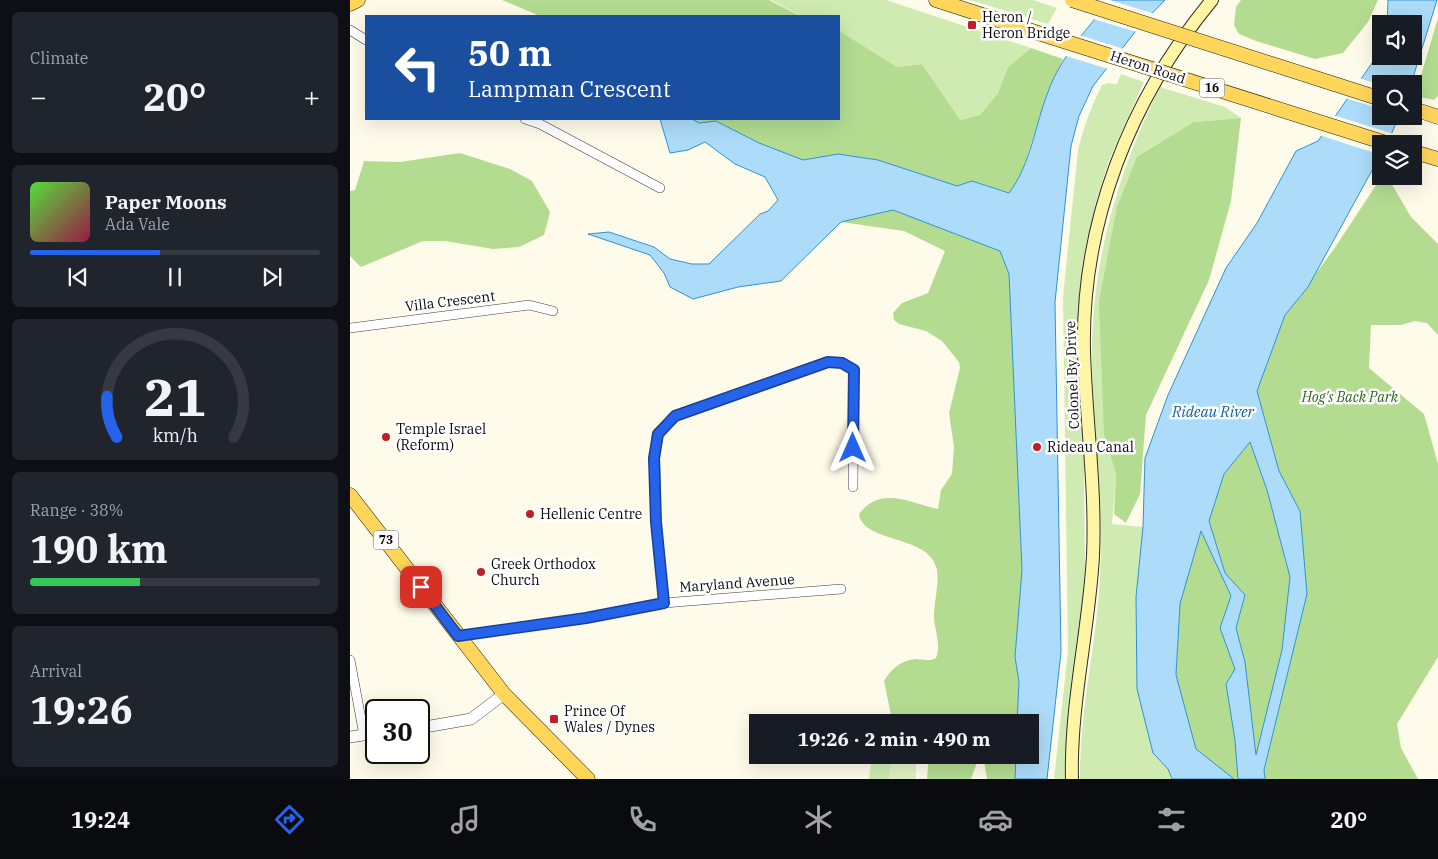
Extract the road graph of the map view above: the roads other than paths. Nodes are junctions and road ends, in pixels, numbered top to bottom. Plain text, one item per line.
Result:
1 (358, 0) edge
2 (936, 0) edge
3 (1072, 0) edge
4 (1212, 0) edge
5 (350, 4) edge
6 (350, 30) edge
7 (365, 39) edge
8 (1372, 96) edge
9 (1422, 112) edge
10 (1438, 117) edge
11 (528, 120) edge
12 (1372, 139) edge
13 (1422, 154) edge
14 (1438, 159) edge
15 (660, 188) dead end
16 (553, 311) dead end
17 (350, 328) edge
18 (853, 487) dead end
19 (350, 495) edge
20 (841, 589) dead end
21 (664, 603) junction
22 (458, 636) junction
23 (350, 660) edge
24 (504, 694) junction
25 (430, 726) edge
26 (364, 735) joint
27 (350, 737) edge
28 (588, 779) edge
29 (1072, 779) edge

1 - 5 main road
2 - 12 main road, Heron Road / 16, bridge
3 - 8 main road, bridge
4 - 29 main road, Colonel By Drive
6 - 7 street
9 - 10 main road
11 - 15 street
13 - 14 main road
16 - 17 street, Villa Crescent
18 - 21 street
19 - 22 main road, 73
20 - 21 street, Maryland Avenue
21 - 22 street, Maryland Avenue
22 - 24 main road, 73
23 - 26 street
24 - 25 street
24 - 28 main road, 73
26 - 27 street

